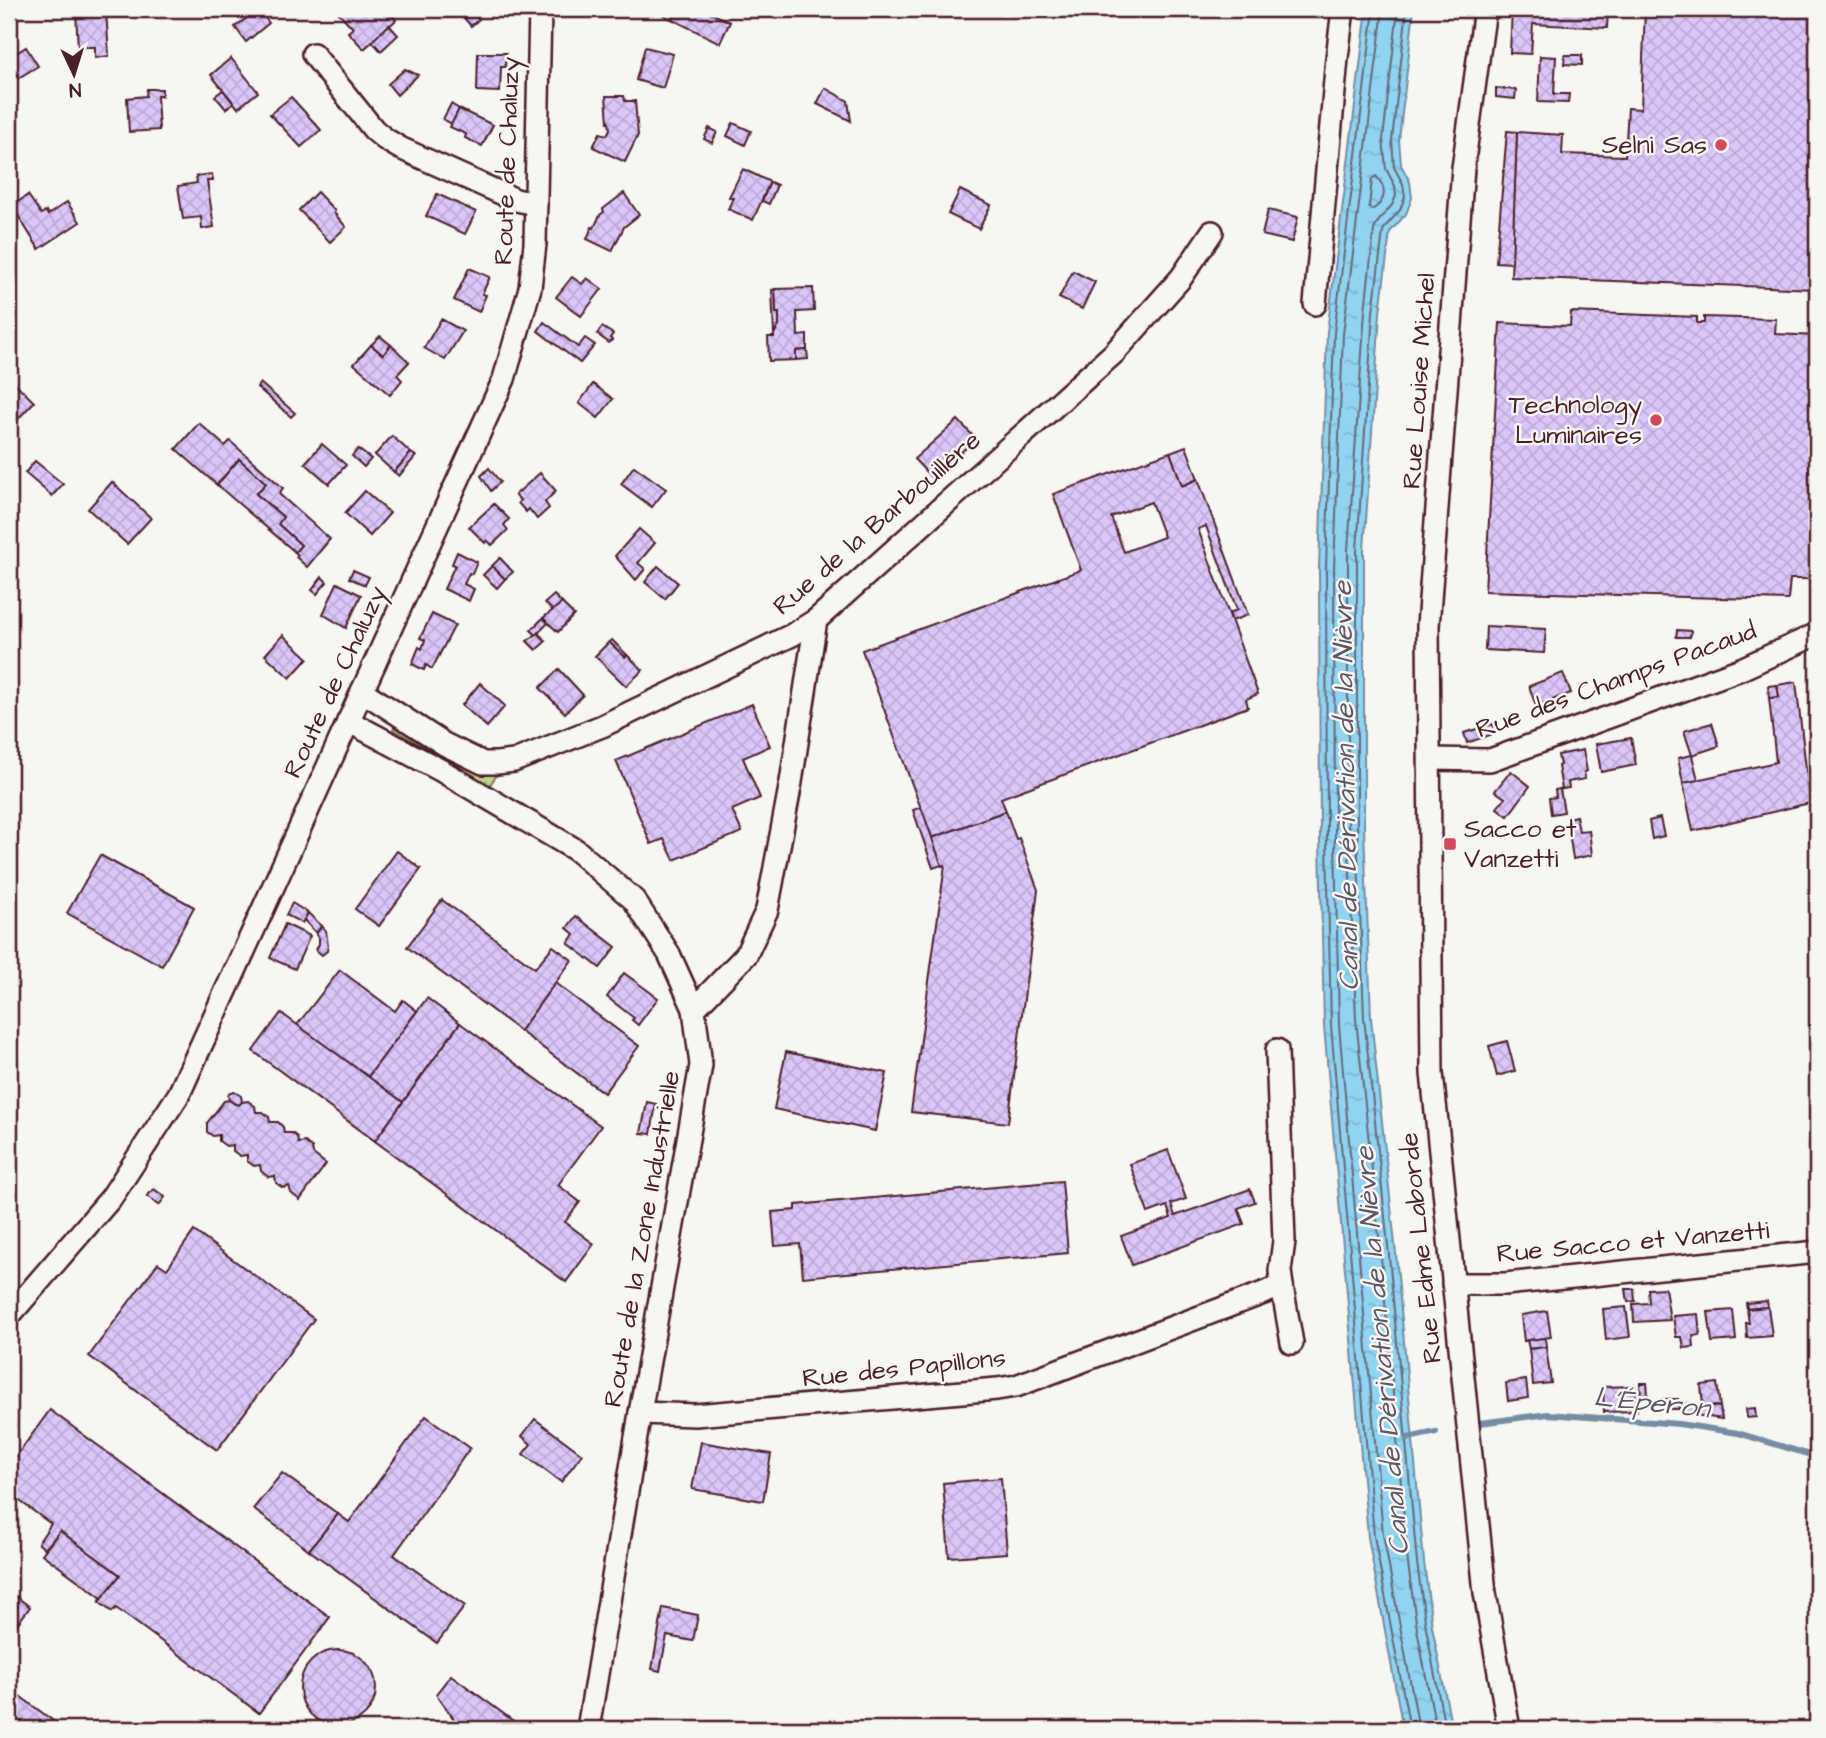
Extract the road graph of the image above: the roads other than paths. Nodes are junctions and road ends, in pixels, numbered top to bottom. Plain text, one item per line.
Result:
1 (540, 9) edge
2 (1343, 9) edge
3 (1485, 9) edge
4 (313, 54) dead end
5 (536, 204) junction
6 (1212, 232) dead end
7 (1315, 304) dead end
8 (816, 620) junction
9 (1816, 635) edge
10 (1817, 657) edge
11 (362, 691) junction
12 (348, 721) junction
13 (1430, 759) junction
14 (694, 1009) junction
15 (1277, 1050) dead end
16 (1817, 1252) edge
17 (1453, 1284) junction
18 (1282, 1286) junction
19 (9, 1316) edge
20 (1292, 1343) dead end
21 (640, 1413) junction
22 (588, 1729) edge
23 (1509, 1729) edge

1 - 5 street, Route de Chaluzy
2 - 7 street
3 - 13 street, Rue Louise Michel
4 - 5 street
5 - 11 street, Route de Chaluzy
6 - 8 street, Rue de la Barbouillère
8 - 11 street, Rue de la Barbouillère
8 - 14 street
9 - 10 street
9 - 13 street, Rue des Champs Pacaud
11 - 12 street, Route de Chaluzy
12 - 14 street, Route de la Zone Industrielle
12 - 19 street, Route de Chaluzy
13 - 17 street, Rue Edme Laborde
14 - 21 street, Route de la Zone Industrielle
15 - 18 street
16 - 17 street, Rue Sacco et Vanzetti
17 - 23 street, Rue Edme Laborde
18 - 20 street
18 - 21 street, Rue des Papillons
21 - 22 street, Route de la Zone Industrielle

